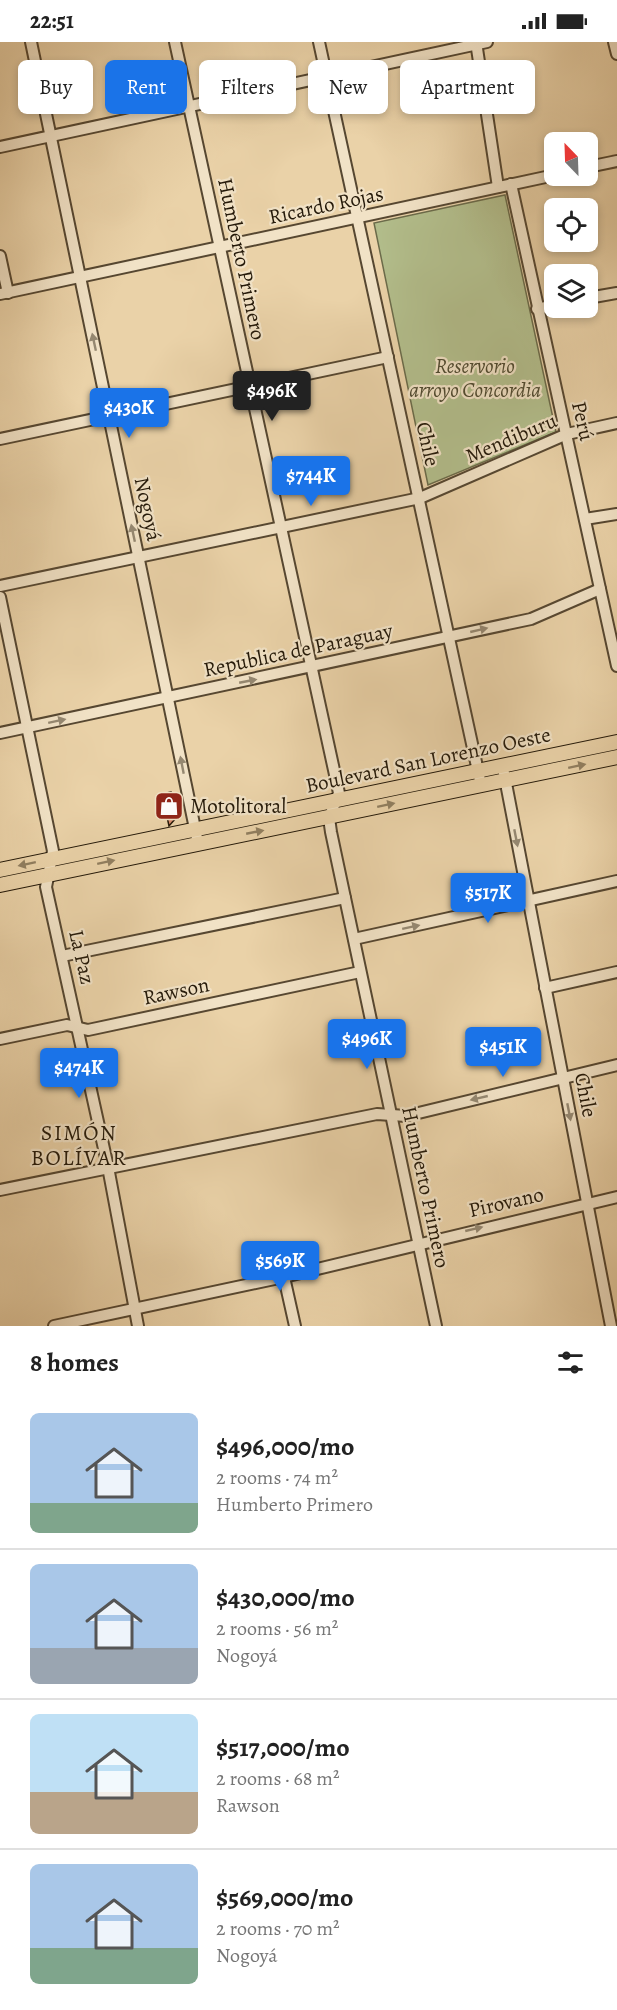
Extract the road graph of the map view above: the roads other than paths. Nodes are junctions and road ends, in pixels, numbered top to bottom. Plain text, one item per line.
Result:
1 (31, 42) edge
2 (175, 42) edge
3 (319, 42) edge
4 (615, 42) edge
5 (480, 43) edge
6 (617, 54) edge
7 (323, 60) edge
8 (388, 63) edge
9 (308, 81) edge
10 (189, 107) junction
11 (334, 114) edge
12 (50, 136) junction
13 (0, 147) edge
14 (617, 160) edge
15 (598, 165) edge
16 (544, 177) edge
17 (512, 184) junction
18 (498, 187) junction
19 (358, 218) junction
20 (220, 249) junction
21 (0, 256) edge
22 (80, 278) junction
23 (617, 293) edge
24 (4, 294) edge
25 (598, 296) edge
26 (544, 307) edge
27 (537, 309) junction
28 (388, 357) junction
29 (250, 387) junction
30 (109, 417) junction
31 (617, 423) edge
32 (567, 434) junction
33 (0, 439) edge
34 (420, 498) junction
35 (617, 514) edge
36 (585, 519) junction
37 (281, 528) junction
38 (139, 558) junction
39 (0, 586) edge
40 (600, 589) junction
41 (0, 597) edge
42 (451, 637) junction
43 (617, 666) edge
44 (312, 668) junction
45 (168, 697) junction
46 (28, 728) junction
47 (0, 734) edge
48 (617, 742) edge
49 (617, 758) edge
50 (502, 766) junction
51 (478, 771) junction
52 (505, 781) junction
53 (481, 785) junction
54 (337, 800) junction
55 (329, 818) junction
56 (195, 829) junction
57 (198, 843) junction
58 (53, 859) junction
59 (0, 870) edge
60 (49, 874) junction
61 (617, 881) edge
62 (0, 885) edge
63 (345, 898) junction
64 (528, 901) junction
65 (354, 939) junction
66 (62, 956) junction
67 (360, 972) junction
68 (617, 972) edge
69 (545, 988) junction
70 (78, 1028) junction
71 (0, 1039) edge
72 (617, 1065) edge
73 (562, 1078) junction
74 (391, 1115) junction
75 (108, 1167) junction
76 (0, 1190) edge
77 (617, 1197) edge
78 (587, 1203) junction
79 (418, 1245) junction
80 (284, 1277) junction
81 (134, 1309) junction
82 (434, 1323) edge
83 (54, 1326) edge
84 (138, 1326) edge
85 (295, 1326) edge
86 (611, 1326) edge

1 - 12 street, Nogoyá
2 - 10 street, Humberto Primero
3 - 7 street, Chile
4 - 6 street
5 - 8 street
5 - 18 street
9 - 10 street
10 - 12 street
10 - 20 street, Humberto Primero
11 - 19 street, Chile
12 - 13 street
12 - 22 street, Nogoyá
14 - 15 street
16 - 17 street, Ricardo Rojas
17 - 18 street, Ricardo Rojas
17 - 27 street, Perú
18 - 19 street, Ricardo Rojas
19 - 20 street, Ricardo Rojas
19 - 28 street, Chile
20 - 22 street, Ricardo Rojas
20 - 29 street, Humberto Primero
21 - 24 street
22 - 24 street, Ricardo Rojas
30 -> 22 street, Nogoyá
23 - 25 street
26 - 27 street
27 - 32 street, Perú
28 - 29 street
28 - 34 street, Chile
29 - 30 street
29 - 37 street, Humberto Primero
30 - 33 street
38 -> 30 street, Nogoyá
31 - 32 street, Mendiburu
32 - 34 street, Mendiburu
32 - 36 street, Perú
34 - 37 street, Mendiburu
34 - 42 street, Chile
35 - 36 street
36 - 40 street, Perú
37 - 38 street, Mendiburu
37 - 44 street, Humberto Primero
38 - 39 street, Mendiburu
38 - 45 street, Nogoyá
42 -> 40 street, Republica de Paraguay
40 - 43 street, Perú
41 - 46 street, La Paz
42 - 44 street, Republica de Paraguay
42 - 51 street, Chile
45 -> 44 street, Republica de Paraguay
44 - 54 street, Humberto Primero
46 -> 45 street, Republica de Paraguay
56 -> 45 street, Nogoyá
46 - 47 street, Republica de Paraguay
46 - 58 street, La Paz
48 - 50 main road, Boulevard San Lorenzo Oeste
52 -> 49 main road, Boulevard San Lorenzo Oeste
50 - 51 main road, Boulevard San Lorenzo Oeste
50 - 52 street, Chile
51 - 53 street, Chile
51 - 54 main road, Boulevard San Lorenzo Oeste
52 - 53 main road, Boulevard San Lorenzo Oeste
52 -> 64 street, Chile
55 -> 53 main road, Boulevard San Lorenzo Oeste
54 - 55 street
54 - 56 main road, Boulevard San Lorenzo Oeste
57 -> 55 main road, Boulevard San Lorenzo Oeste
55 - 63 street, Humberto Primero
56 - 57 street, Nogoyá
56 - 58 main road, Boulevard San Lorenzo Oeste
60 -> 57 main road, Boulevard San Lorenzo Oeste
58 -> 59 main road, Boulevard San Lorenzo Oeste
58 - 60 street, La Paz
60 - 62 main road, Boulevard San Lorenzo Oeste
60 - 66 street, La Paz
61 - 64 street
63 - 65 street, Humberto Primero
63 - 66 street
65 -> 64 street
64 - 69 street, Chile
65 - 67 street, Humberto Primero
66 - 70 street, La Paz
67 - 70 street, Rawson
67 - 74 street, Humberto Primero
68 - 69 street
69 - 73 street, Chile
70 - 71 street, Rawson
70 - 75 street, La Paz
72 - 73 street
73 -> 74 street
73 -> 78 street, Chile
74 - 75 street
74 - 79 street, Humberto Primero
75 - 76 street
75 - 81 street, La Paz
77 - 78 street, Pirovano
79 -> 78 street, Pirovano
78 - 86 street, Chile
79 - 80 street, Pirovano
79 - 82 street, Humberto Primero
80 - 81 street, Pirovano
80 - 85 street
81 - 83 street, Pirovano
81 - 84 street, La Paz

